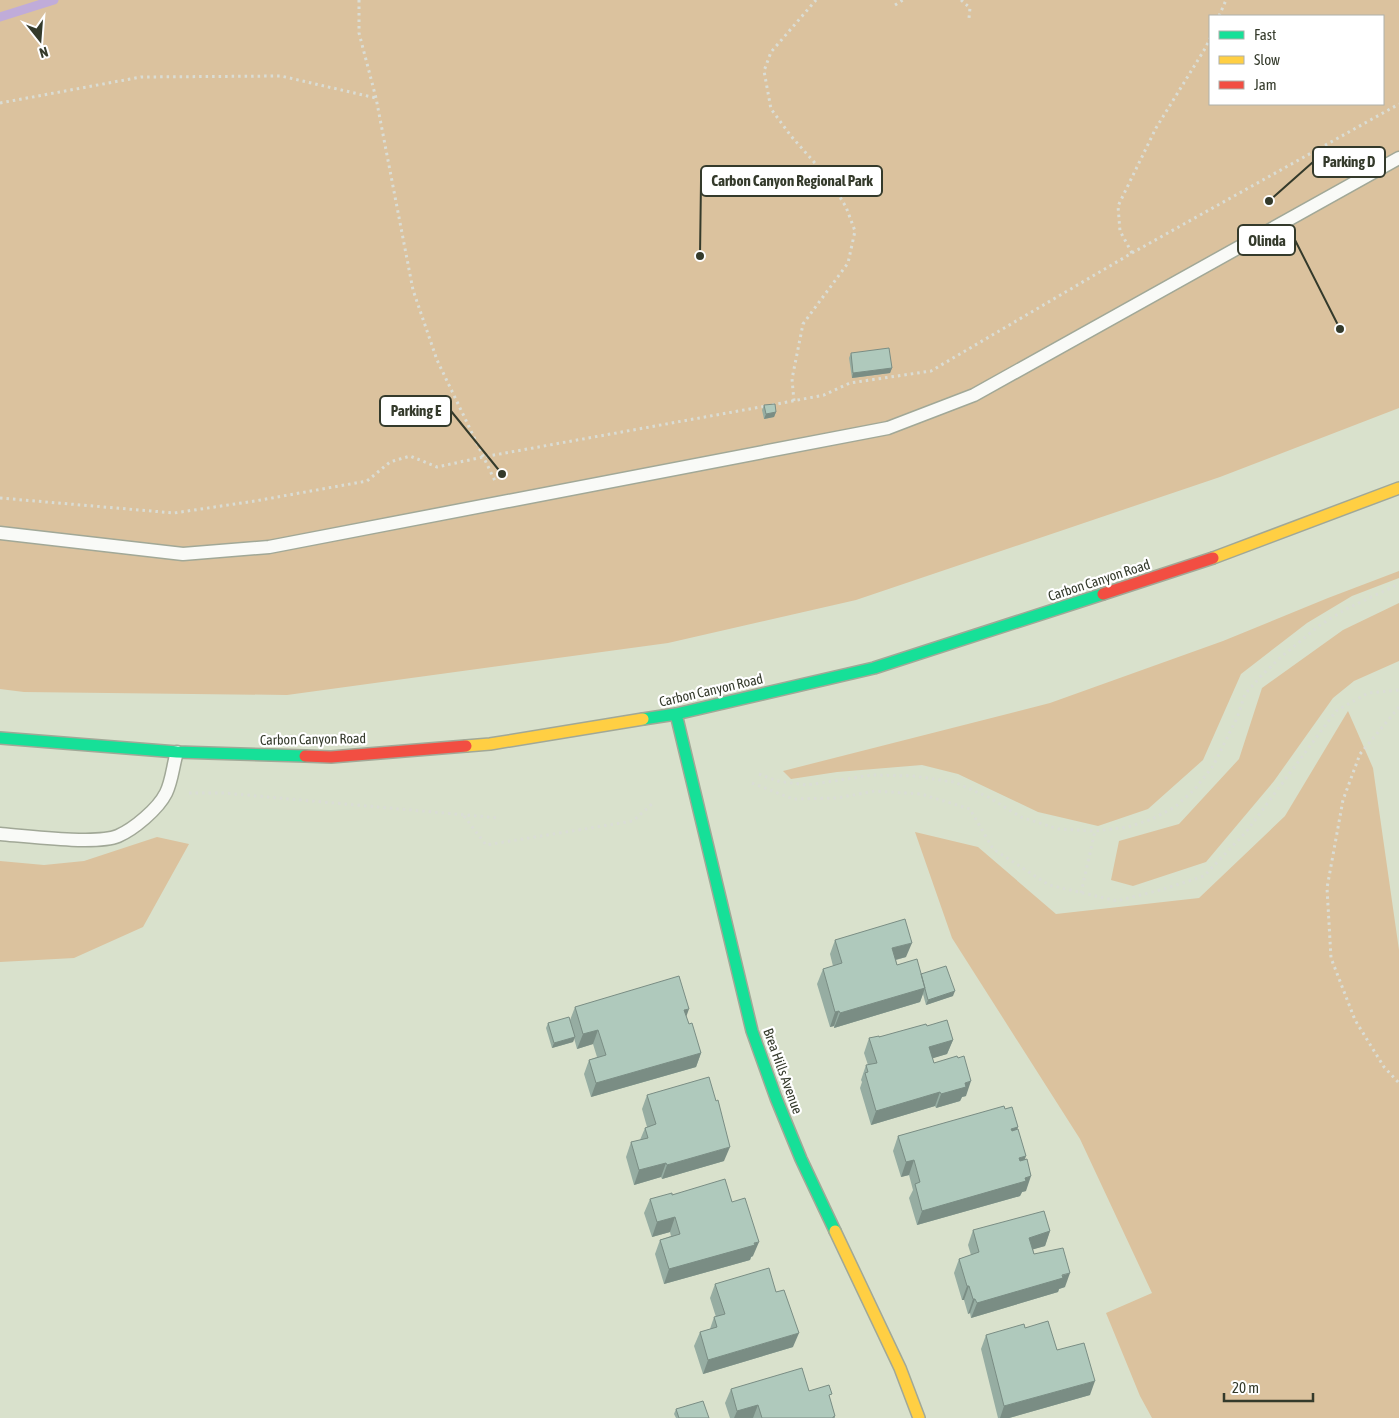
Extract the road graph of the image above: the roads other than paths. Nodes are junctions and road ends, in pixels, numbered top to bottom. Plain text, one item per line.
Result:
1 (1399, 158) edge
2 (1399, 488) edge
3 (0, 533) edge
4 (676, 714) junction
5 (0, 738) edge
6 (177, 752) junction
7 (0, 834) edge
8 (919, 1418) edge

1 - 3 lane
2 - 4 main road, Carbon Canyon Road
4 - 6 main road, Carbon Canyon Road
4 - 8 main road, Brea Hills Avenue
5 - 6 main road, Carbon Canyon Road
6 - 7 lane

